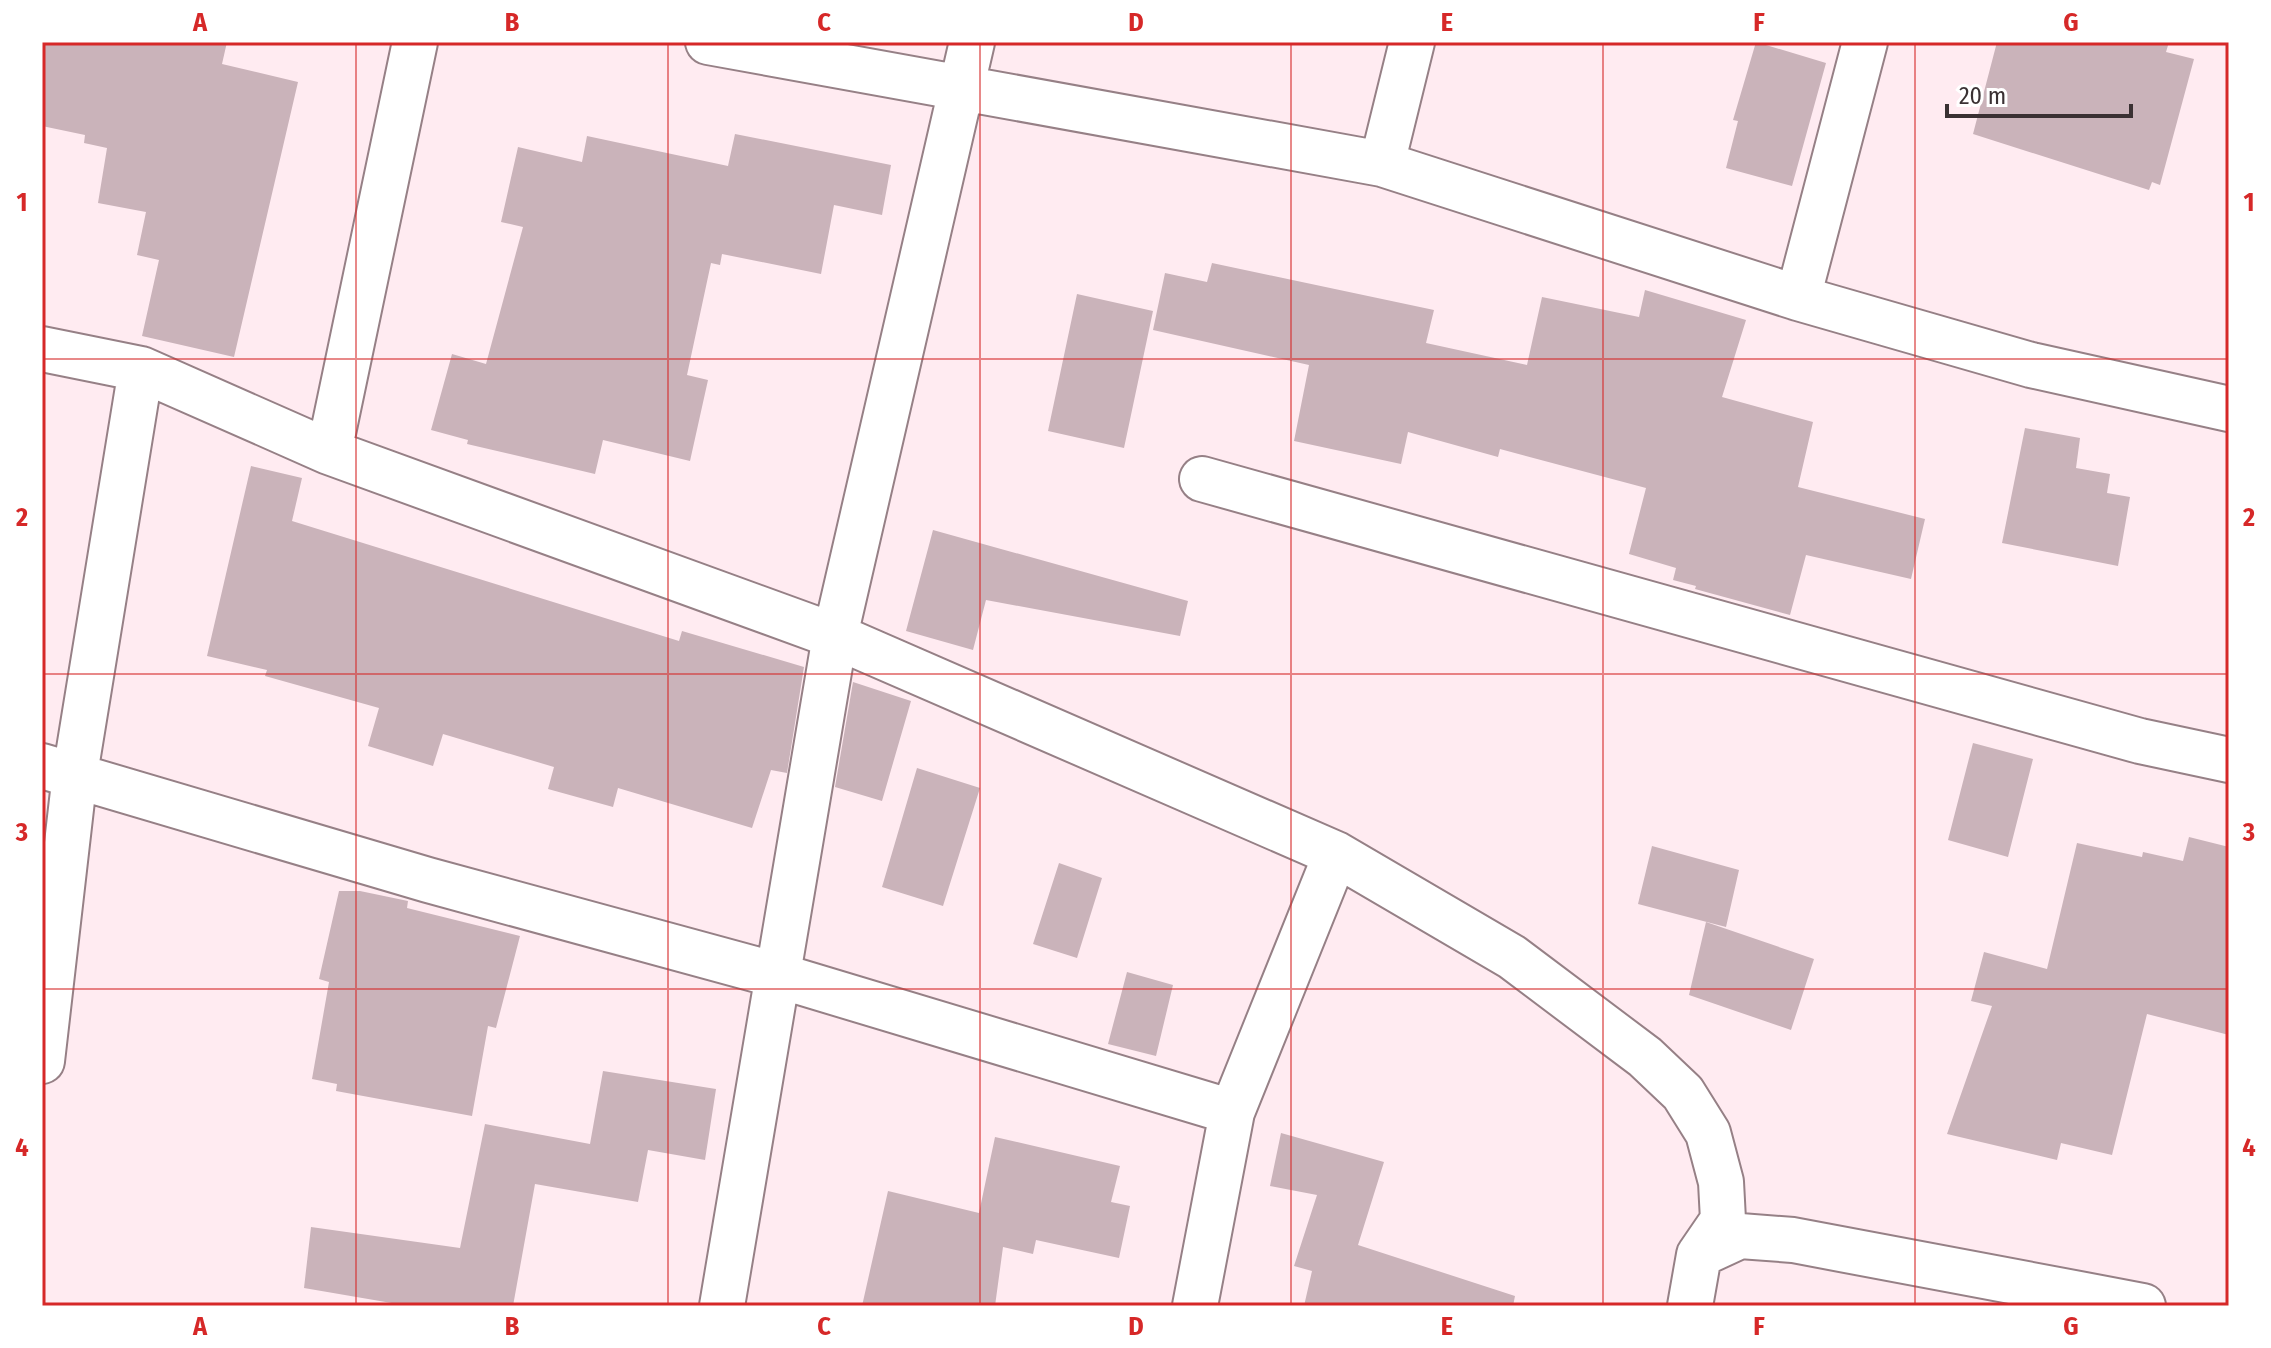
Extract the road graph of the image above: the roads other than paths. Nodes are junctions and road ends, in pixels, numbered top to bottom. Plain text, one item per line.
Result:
1 (415, 42) edge
2 (708, 42) edge
3 (972, 42) edge
4 (1412, 42) edge
5 (1865, 42) edge
6 (964, 90) junction
7 (1382, 164) junction
8 (1798, 298) junction
9 (42, 349) edge
10 (141, 369) junction
11 (2229, 409) edge
12 (329, 452) junction
13 (1202, 479) dead end
14 (835, 636) junction
15 (2229, 760) edge
16 (59, 770) edge
17 (1336, 854) junction
18 (780, 976) junction
19 (42, 1061) edge
20 (1232, 1112) junction
21 (1699, 1255) junction
22 (722, 1306) edge
23 (1195, 1306) edge
24 (1690, 1306) edge
25 (2143, 1306) edge

1 - 12 street
2 - 6 street
3 - 6 street
4 - 7 street
5 - 8 street
6 - 7 street
6 - 14 street
7 - 8 street
8 - 11 street
9 - 10 street
10 - 12 street
10 - 16 street
12 - 14 street
13 - 15 street
14 - 17 street
14 - 18 street
16 - 18 street
16 - 19 street
17 - 20 street
17 - 21 street
18 - 20 street
18 - 22 street
20 - 23 street
21 - 24 street
21 - 25 street

